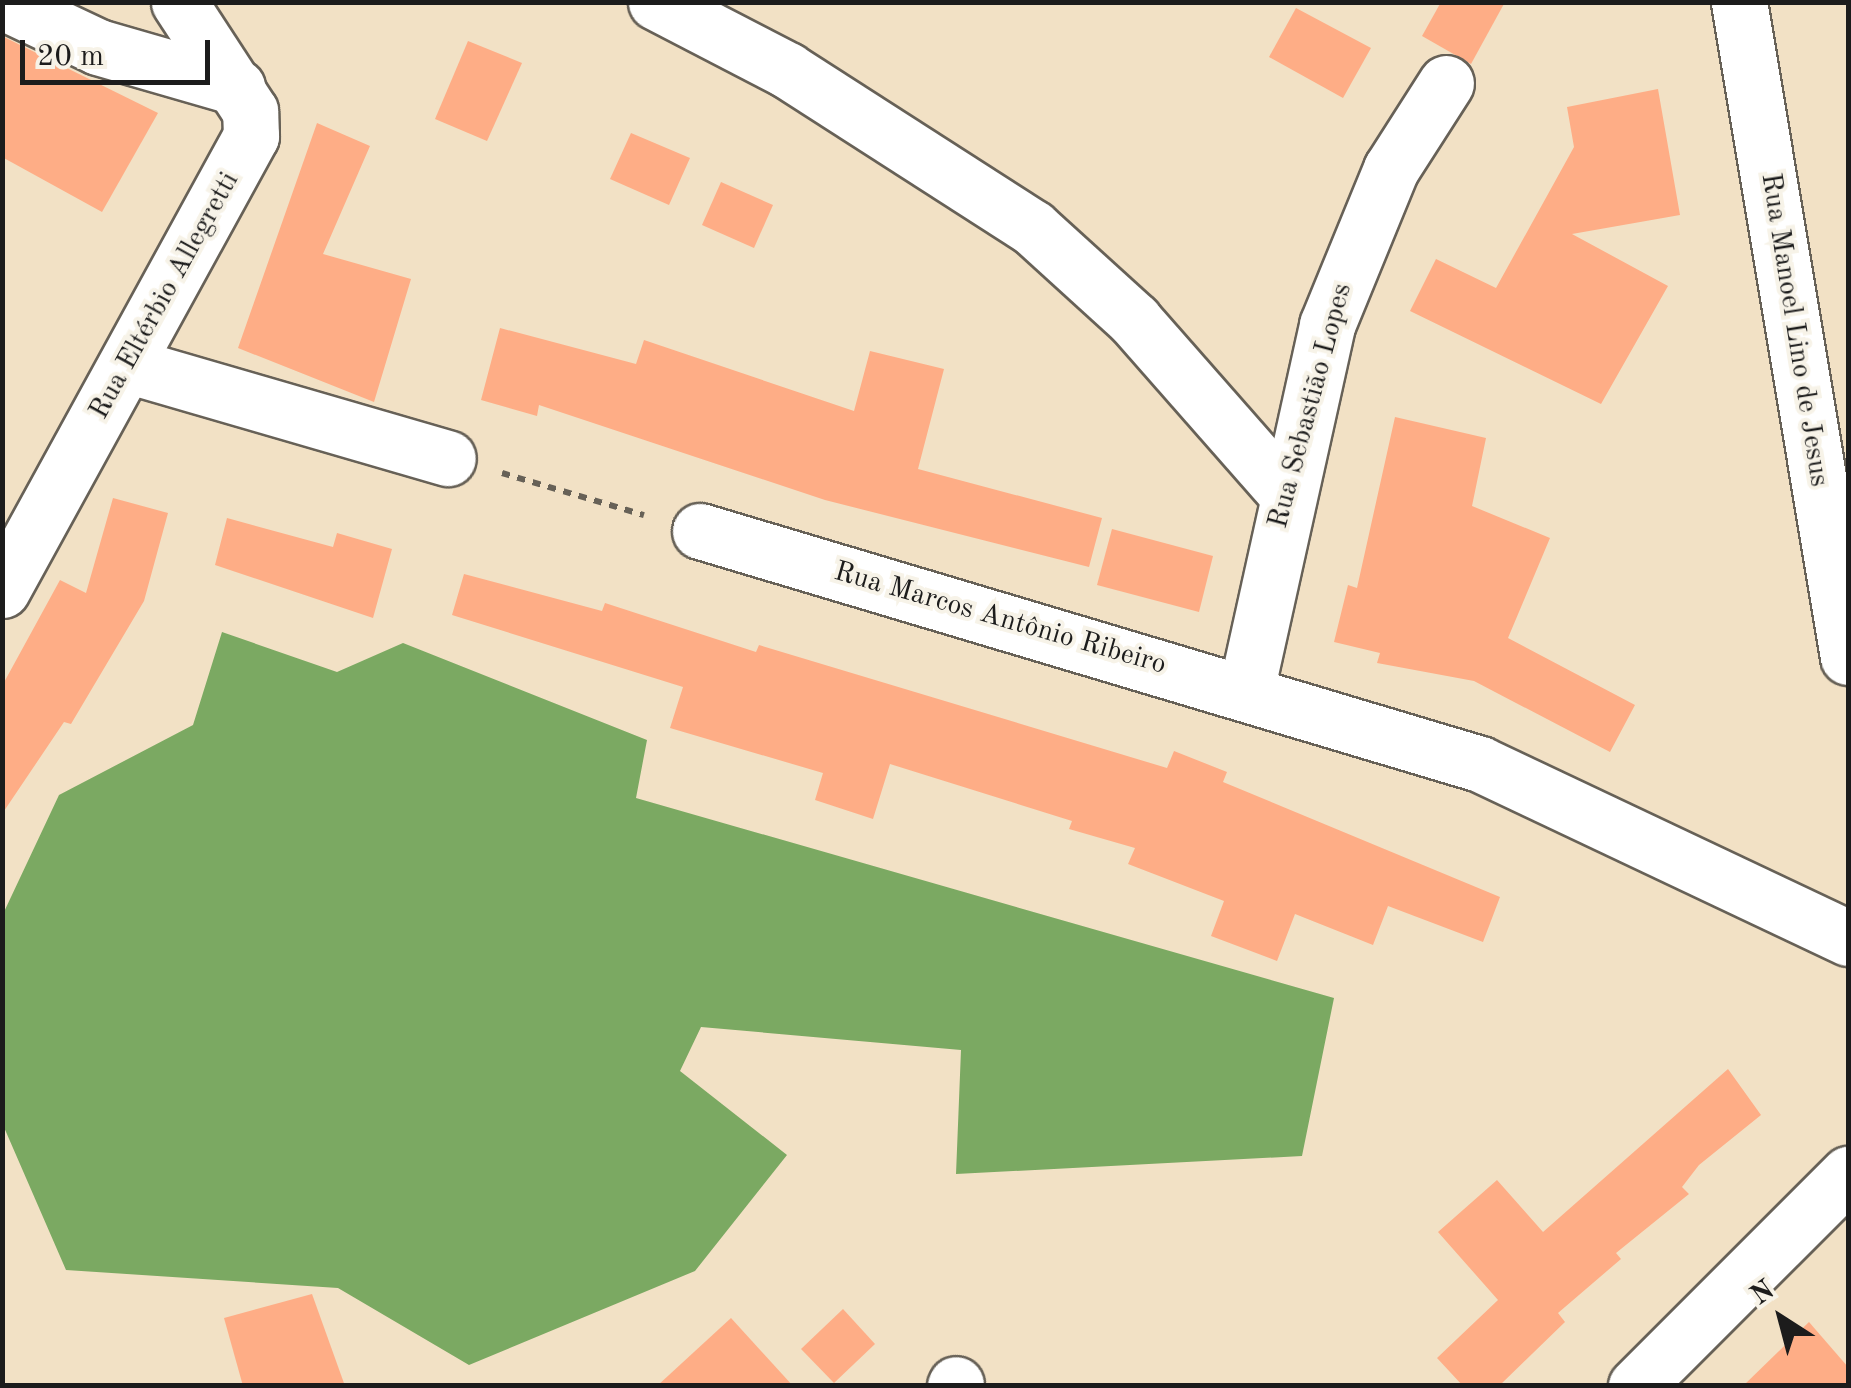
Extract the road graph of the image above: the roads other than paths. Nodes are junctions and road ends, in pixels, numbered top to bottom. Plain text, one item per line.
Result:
1 (3, 2) edge
2 (179, 2) edge
3 (656, 2) edge
4 (1739, 2) edge
5 (1446, 83) dead end
6 (237, 87) junction
7 (127, 365) junction
8 (448, 458) road end
9 (1286, 493) junction
10 (700, 532) road end
11 (2, 590) edge
12 (1848, 657) edge
13 (1246, 691) junction
14 (1848, 938) edge
15 (1848, 1174) edge
16 (1636, 1386) edge

1 - 6 street
2 - 6 street, Rua Eltérbio Allegretti
3 - 9 street
4 - 12 street, Rua Manoel Lino de Jesus
5 - 9 street, Rua Sebastião Lopes
6 - 7 street, Rua Eltérbio Allegretti
7 - 8 street
7 - 11 street, Rua Eltérbio Allegretti
9 - 13 street, Rua Sebastião Lopes
10 - 13 street, Rua Marcos Antônio Ribeiro
13 - 14 street, Rua Marcos Antônio Ribeiro
15 - 16 street

